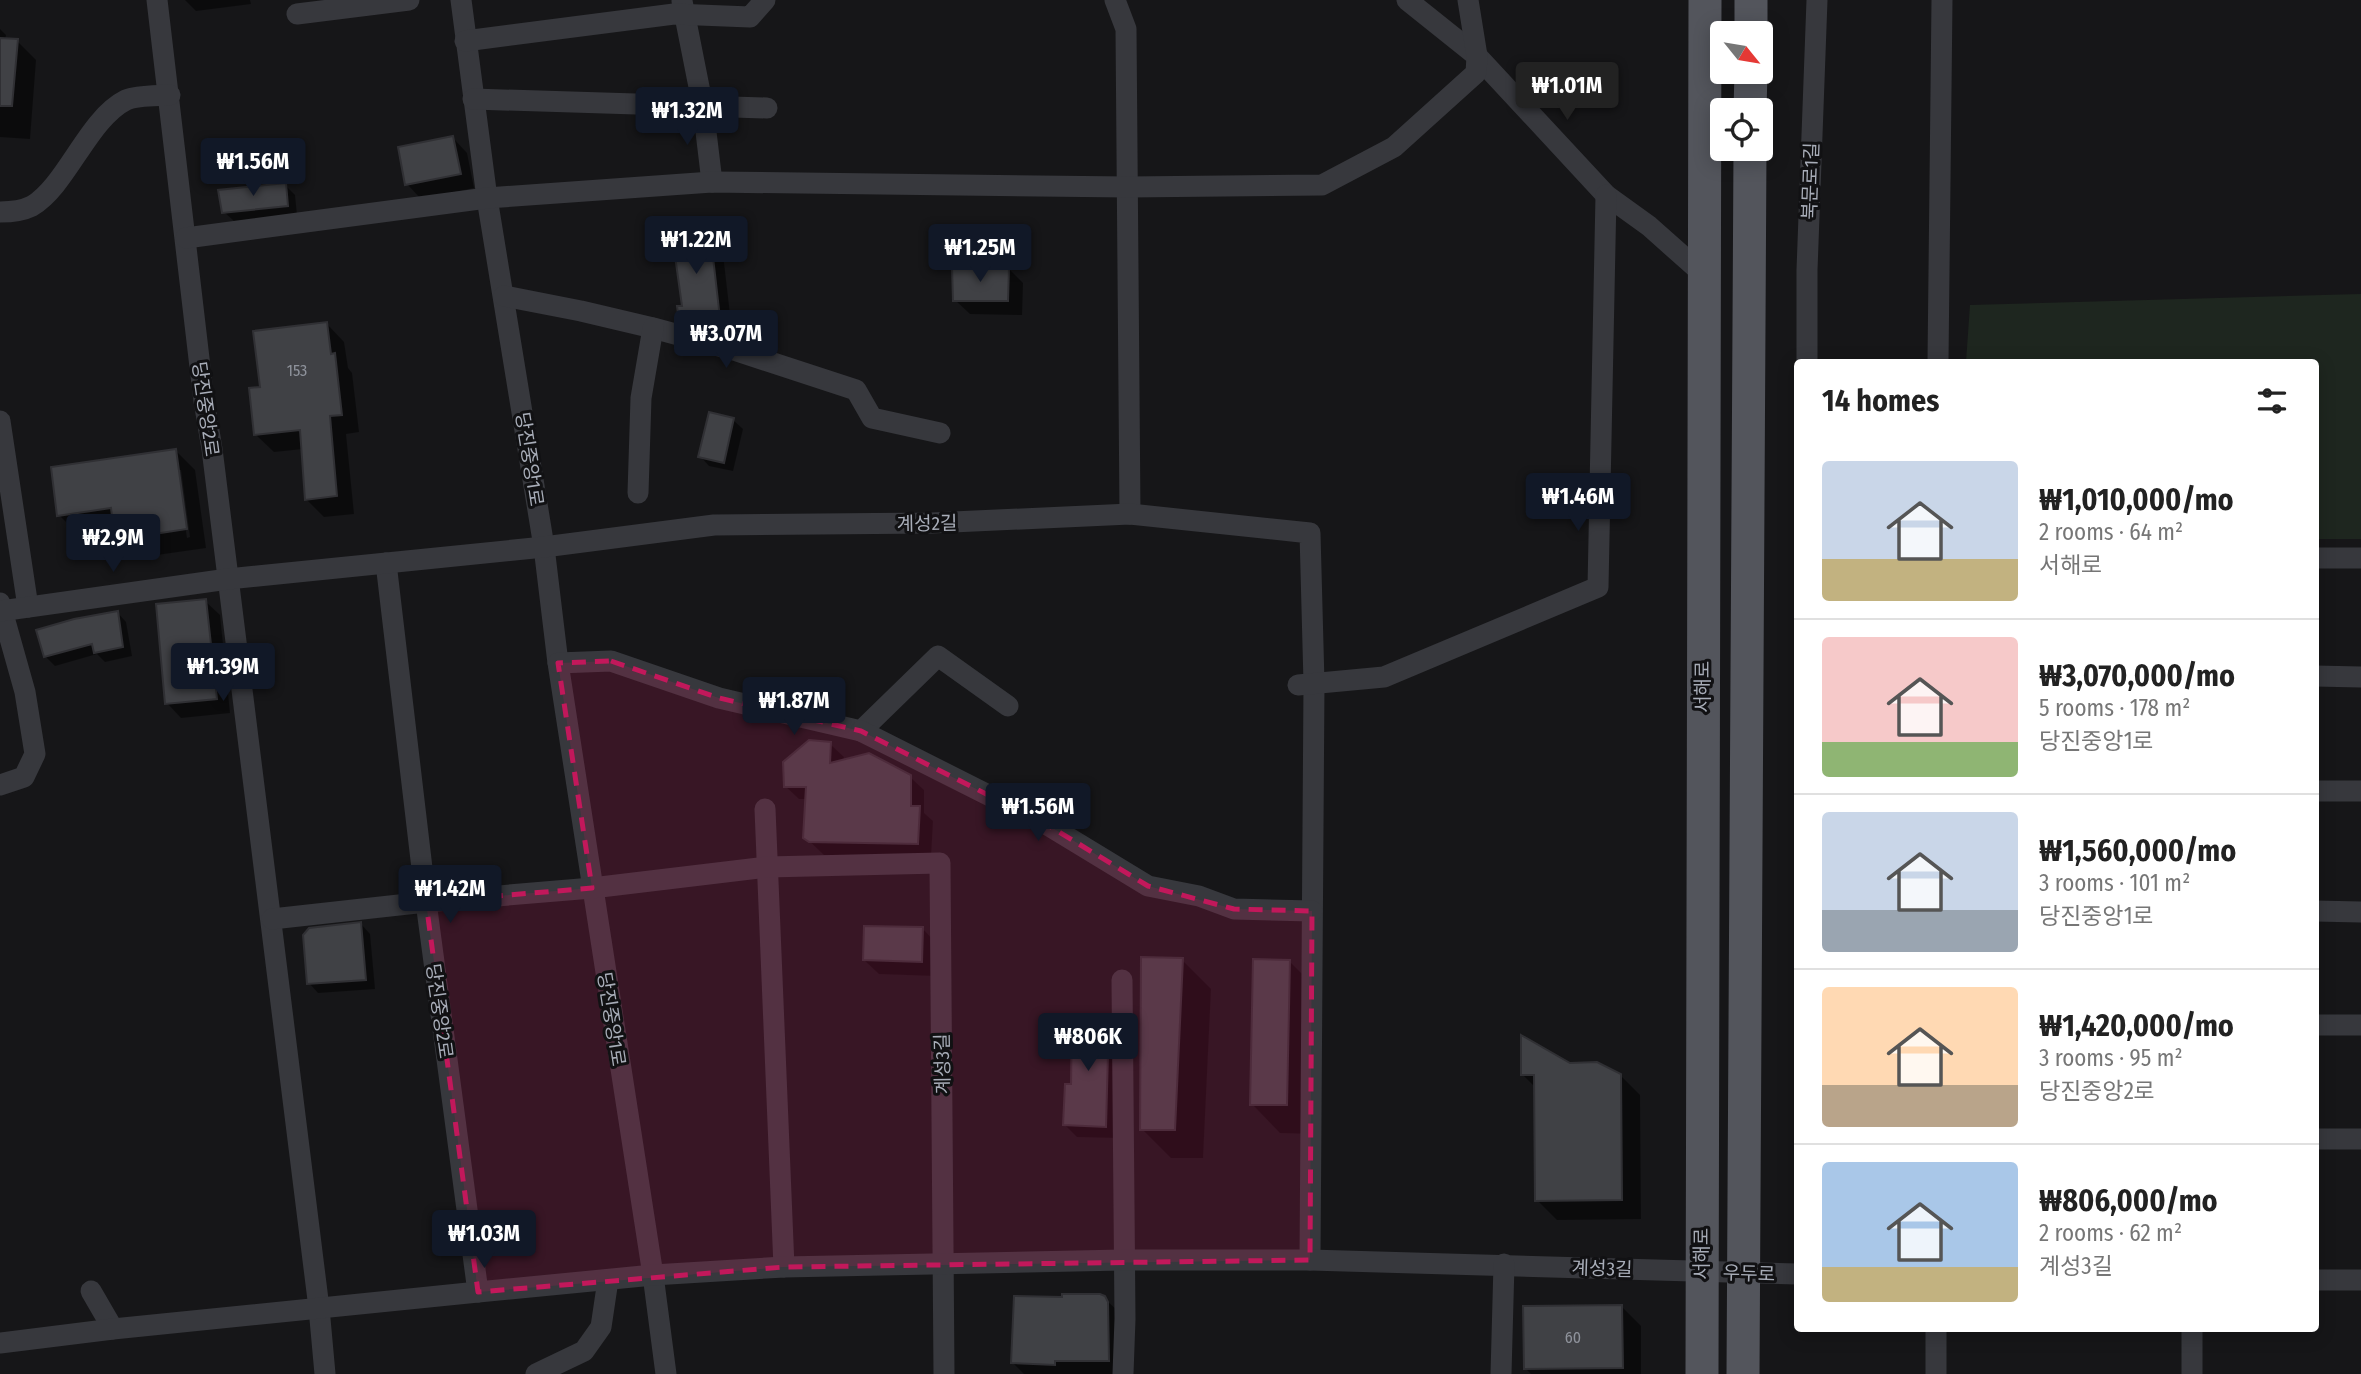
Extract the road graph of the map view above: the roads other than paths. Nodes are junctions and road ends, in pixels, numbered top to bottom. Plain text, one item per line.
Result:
1 (157, 0) edge
2 (409, 0) edge
3 (461, 0) edge
4 (765, 0) edge
5 (1115, 0) edge
6 (1407, 0) edge
7 (1468, 0) edge
8 (1705, 0) edge
9 (1751, 0) edge
10 (1817, 0) edge
11 (1942, 0) edge
12 (682, 7) edge
13 (296, 13) dead end
14 (1751, 21) edge
15 (465, 41) junction
16 (1477, 56) junction
17 (170, 94) junction
18 (473, 99) junction
19 (703, 107) junction
20 (767, 108) dead end
21 (1750, 161) edge
22 (712, 182) junction
23 (1128, 187) junction
24 (1606, 195) junction
25 (487, 198) junction
26 (0, 212) edge
27 (186, 238) junction
28 (1703, 274) junction
29 (504, 296) junction
30 (653, 328) junction
31 (1807, 359) edge
32 (1938, 359) edge
33 (0, 421) edge
34 (940, 433) dead end
35 (638, 493) dead end
36 (1130, 513) junction
37 (544, 547) junction
38 (2319, 558) edge
39 (2361, 558) edge
40 (386, 563) junction
41 (228, 579) junction
42 (28, 607) junction
43 (1, 608) edge
44 (558, 663) junction
45 (2319, 676) edge
46 (2361, 677) edge
47 (1306, 684) junction
48 (1008, 706) dead end
49 (861, 731) junction
50 (0, 785) edge
51 (2319, 791) edge
52 (2361, 791) edge
53 (765, 809) dead end
54 (767, 867) junction
55 (592, 888) junction
56 (426, 902) junction
57 (1312, 911) junction
58 (2319, 911) edge
59 (2361, 912) edge
60 (272, 919) junction
61 (1122, 980) dead end
62 (2319, 1025) edge
63 (2361, 1025) edge
64 (2319, 1139) edge
65 (2361, 1139) edge
66 (1310, 1260) junction
67 (1124, 1261) junction
68 (1504, 1264) junction
69 (945, 1265) junction
70 (784, 1267) junction
71 (1700, 1271) junction
72 (1744, 1272) junction
73 (1794, 1274) edge
74 (653, 1275) junction
75 (608, 1280) junction
76 (2319, 1280) edge
77 (2361, 1280) edge
78 (91, 1291) dead end
79 (478, 1292) junction
80 (319, 1308) junction
81 (113, 1329) junction
82 (1936, 1332) edge
83 (2192, 1332) edge
84 (0, 1343) edge
85 (325, 1374) edge
86 (536, 1374) edge
87 (666, 1374) edge
88 (944, 1374) edge
89 (1123, 1374) edge
90 (1501, 1374) edge
91 (1702, 1374) edge
92 (1743, 1374) edge
93 (1936, 1374) edge
94 (2192, 1374) edge

1 - 17 street, 당진중앙2로
2 - 13 street
3 - 15 street, 당진중앙1로
4 - 12 street
5 - 23 street
6 - 16 street
7 - 16 street
8 - 28 main road, 서해로
9 - 14 main road
10 - 31 street, 북문로1길
11 - 32 street
12 - 15 street
12 - 19 street
15 - 18 street, 당진중앙1로
16 - 23 street
16 - 24 street
17 - 26 street
17 - 27 street, 당진중앙2로
18 - 19 street
18 - 25 street, 당진중앙1로
19 - 20 street
19 - 22 street
21 - 72 main road
22 - 23 street
22 - 25 street
23 - 36 street
24 - 28 street
24 - 47 street
25 - 27 street
25 - 29 street, 당진중앙1로
27 - 41 street, 당진중앙2로
28 - 71 main road, 서해로
29 - 30 street
29 - 37 street, 당진중앙1로
30 - 34 street
30 - 35 street
33 - 42 street
36 - 37 street, 계성2길
36 - 47 street, 계성2길
37 - 40 street
37 - 44 street, 당진중앙1로
38 - 39 street
40 - 41 street
40 - 56 street, 당진중앙2로
41 - 42 street
41 - 60 street, 당진중앙2로
42 - 43 street
43 - 50 street
44 - 49 street
44 - 55 street, 당진중앙1로
45 - 46 street
47 - 57 street
48 - 49 street
49 - 57 street
51 - 52 street
53 - 54 street
54 - 55 street
54 - 69 street, 계성3길
54 - 70 street
55 - 56 street
55 - 74 street, 당진중앙1로
56 - 60 street
56 - 79 street, 당진중앙2로
57 - 66 street
58 - 59 street
60 - 80 street, 당진중앙2로
61 - 67 street
62 - 63 street
64 - 65 street
66 - 67 street, 계성3길
66 - 68 street, 계성3길
67 - 69 street, 계성3길
67 - 89 street
68 - 71 street, 계성3길
68 - 90 street
69 - 70 street, 계성3길
69 - 88 street, 계성3길
70 - 74 street, 계성3길
71 - 72 street, 우두로
71 - 91 main road, 서해로
72 - 73 street, 우두로
72 - 92 main road
74 - 75 street
74 - 87 street, 당진중앙1로
75 - 79 street
75 - 86 street
76 - 77 street
78 - 81 street
79 - 80 street
80 - 81 street
80 - 85 street, 당진중앙2로
81 - 84 street
82 - 93 street
83 - 94 street

